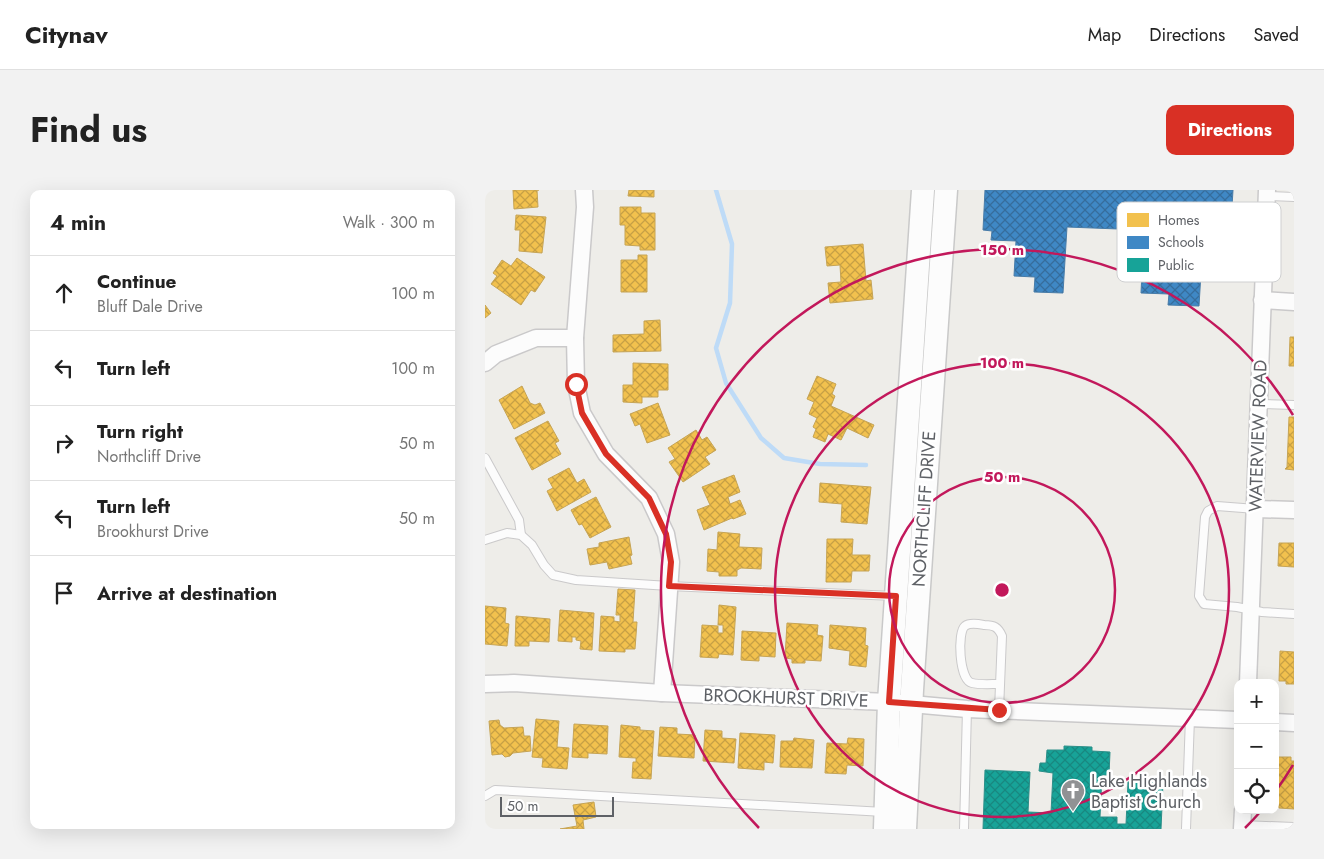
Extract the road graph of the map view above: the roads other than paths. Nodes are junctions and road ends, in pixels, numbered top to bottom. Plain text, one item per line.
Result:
1 (584, 190) edge
2 (923, 190) edge
3 (946, 190) edge
4 (1267, 193) edge
5 (1294, 197) edge
6 (1263, 282) edge
7 (1262, 300) junction
8 (1294, 302) edge
9 (575, 338) junction
10 (485, 363) edge
11 (1258, 404) junction
12 (1294, 405) edge
13 (485, 458) edge
14 (1256, 509) junction
15 (1294, 510) edge
16 (521, 535) junction
17 (485, 540) edge
18 (669, 586) junction
19 (896, 596) junction
20 (1251, 610) junction
21 (1294, 614) edge
22 (1248, 679) edge
23 (485, 684) edge
24 (999, 684) junction
25 (662, 693) junction
26 (900, 703) junction
27 (967, 709) junction
28 (999, 710) junction
29 (1190, 718) junction
30 (1234, 720) edge
31 (1279, 722) edge
32 (1294, 722) edge
33 (485, 796) edge
34 (885, 820) edge
35 (1242, 821) edge
36 (1294, 827) edge
37 (905, 829) edge
38 (964, 829) edge
39 (1187, 829) edge

1 - 9 street
2 - 19 street, NORTHCLIFF DRIVE
3 - 26 street, NORTHCLIFF DRIVE
4 - 5 lane
6 - 7 street, WATERVIEW ROAD
7 - 8 street
7 - 11 street, WATERVIEW ROAD
9 - 10 street
9 - 18 street
11 - 12 lane
11 - 14 street, WATERVIEW ROAD
13 - 16 lane
14 - 15 street
14 - 20 street, WATERVIEW ROAD
14 - 20 lane
16 - 17 lane
16 - 18 lane
18 - 19 lane
18 - 25 street
19 - 26 street, NORTHCLIFF DRIVE
20 - 21 lane
20 - 22 street, WATERVIEW ROAD
23 - 25 street, BROOKHURST DRIVE
24 - 24 lane
24 - 28 lane
25 - 26 street, BROOKHURST DRIVE
26 - 27 street, BROOKHURST DRIVE
26 - 34 street, NORTHCLIFF DRIVE
26 - 37 street, NORTHCLIFF DRIVE
27 - 28 street, BROOKHURST DRIVE
27 - 38 lane
28 - 29 street, BROOKHURST DRIVE
29 - 30 street, BROOKHURST DRIVE
29 - 39 lane
31 - 32 street
33 - 34 lane
35 - 36 lane

